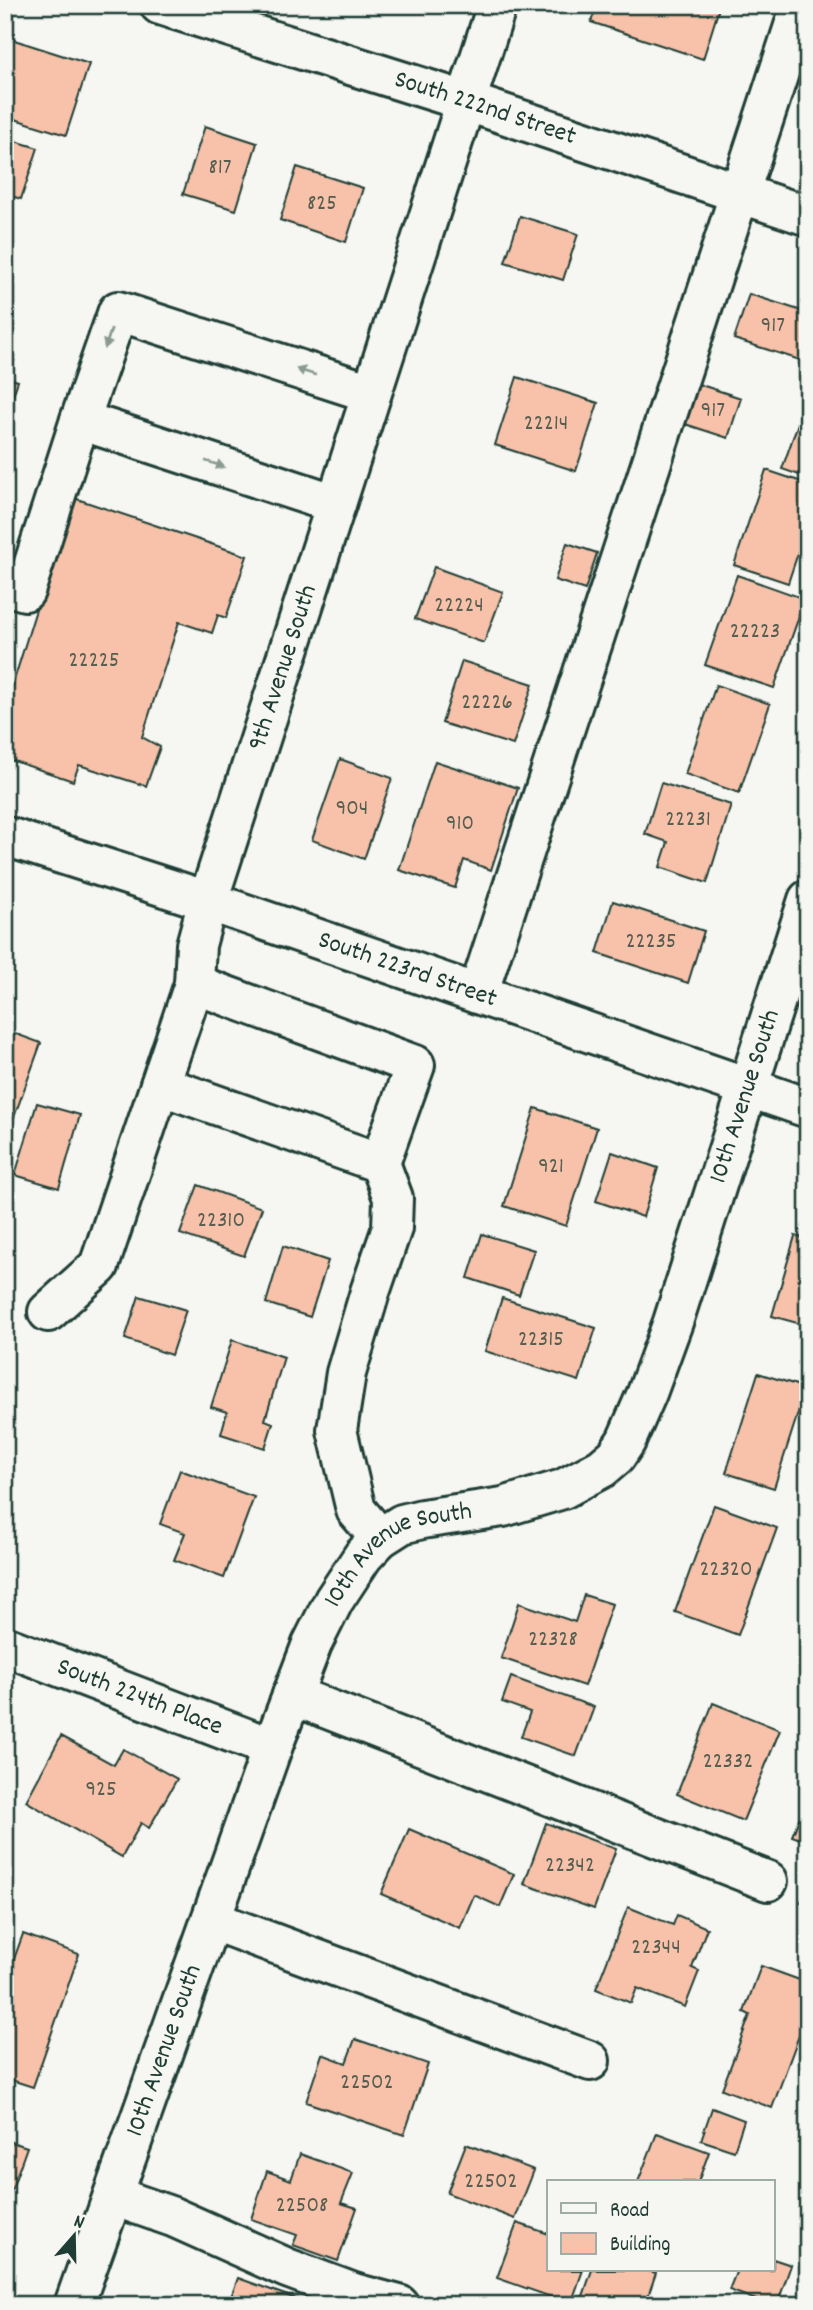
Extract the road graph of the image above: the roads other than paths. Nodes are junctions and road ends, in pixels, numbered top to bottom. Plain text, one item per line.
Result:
1 (160, 5) edge
2 (496, 5) edge
3 (801, 5) edge
4 (203, 12) edge
5 (466, 101) junction
6 (741, 194) junction
7 (808, 216) edge
8 (371, 393) junction
9 (80, 420) junction
10 (336, 504) junction
11 (5, 585) edge
12 (5, 836) edge
13 (808, 900) edge
14 (208, 901) junction
15 (194, 984) junction
16 (478, 994) junction
17 (160, 1085) junction
18 (749, 1088) junction
19 (808, 1108) edge
20 (380, 1163) junction
21 (48, 1312) dead end
22 (380, 1538) junction
23 (5, 1646) edge
24 (292, 1695) junction
25 (272, 1748) junction
26 (768, 1881) dead end
27 (211, 1920) junction
28 (590, 2061) dead end
29 (113, 2196) junction
30 (74, 2305) edge
31 (399, 2305) edge

1 - 4 street, South 222nd Street
2 - 5 street, 9th Avenue South
3 - 6 street
4 - 5 street, South 222nd Street
5 - 6 street, South 222nd Street
5 - 8 street, 9th Avenue South
6 - 7 street, South 222nd Street
6 - 16 street
8 -> 9 street
8 - 10 street, 9th Avenue South
9 -> 10 street
9 - 11 street
10 - 14 street, 9th Avenue South
12 - 14 street, South 223rd Street
13 - 18 street, 10th Avenue South
14 - 15 street, 9th Avenue South
14 - 16 street, South 223rd Street
15 - 17 street, 9th Avenue South
15 - 20 street
16 - 18 street, South 223rd Street
17 - 20 street
17 - 21 street, 9th Avenue South
18 - 19 street, South 223rd Street
18 - 22 street, 10th Avenue South
20 - 22 street
22 - 24 street, 10th Avenue South
23 - 25 street, South 224th Place
24 - 25 street, 10th Avenue South
24 - 26 street
25 - 27 street, 10th Avenue South
27 - 28 street
27 - 29 street, 10th Avenue South
29 - 30 street, 10th Avenue South
29 - 31 street

